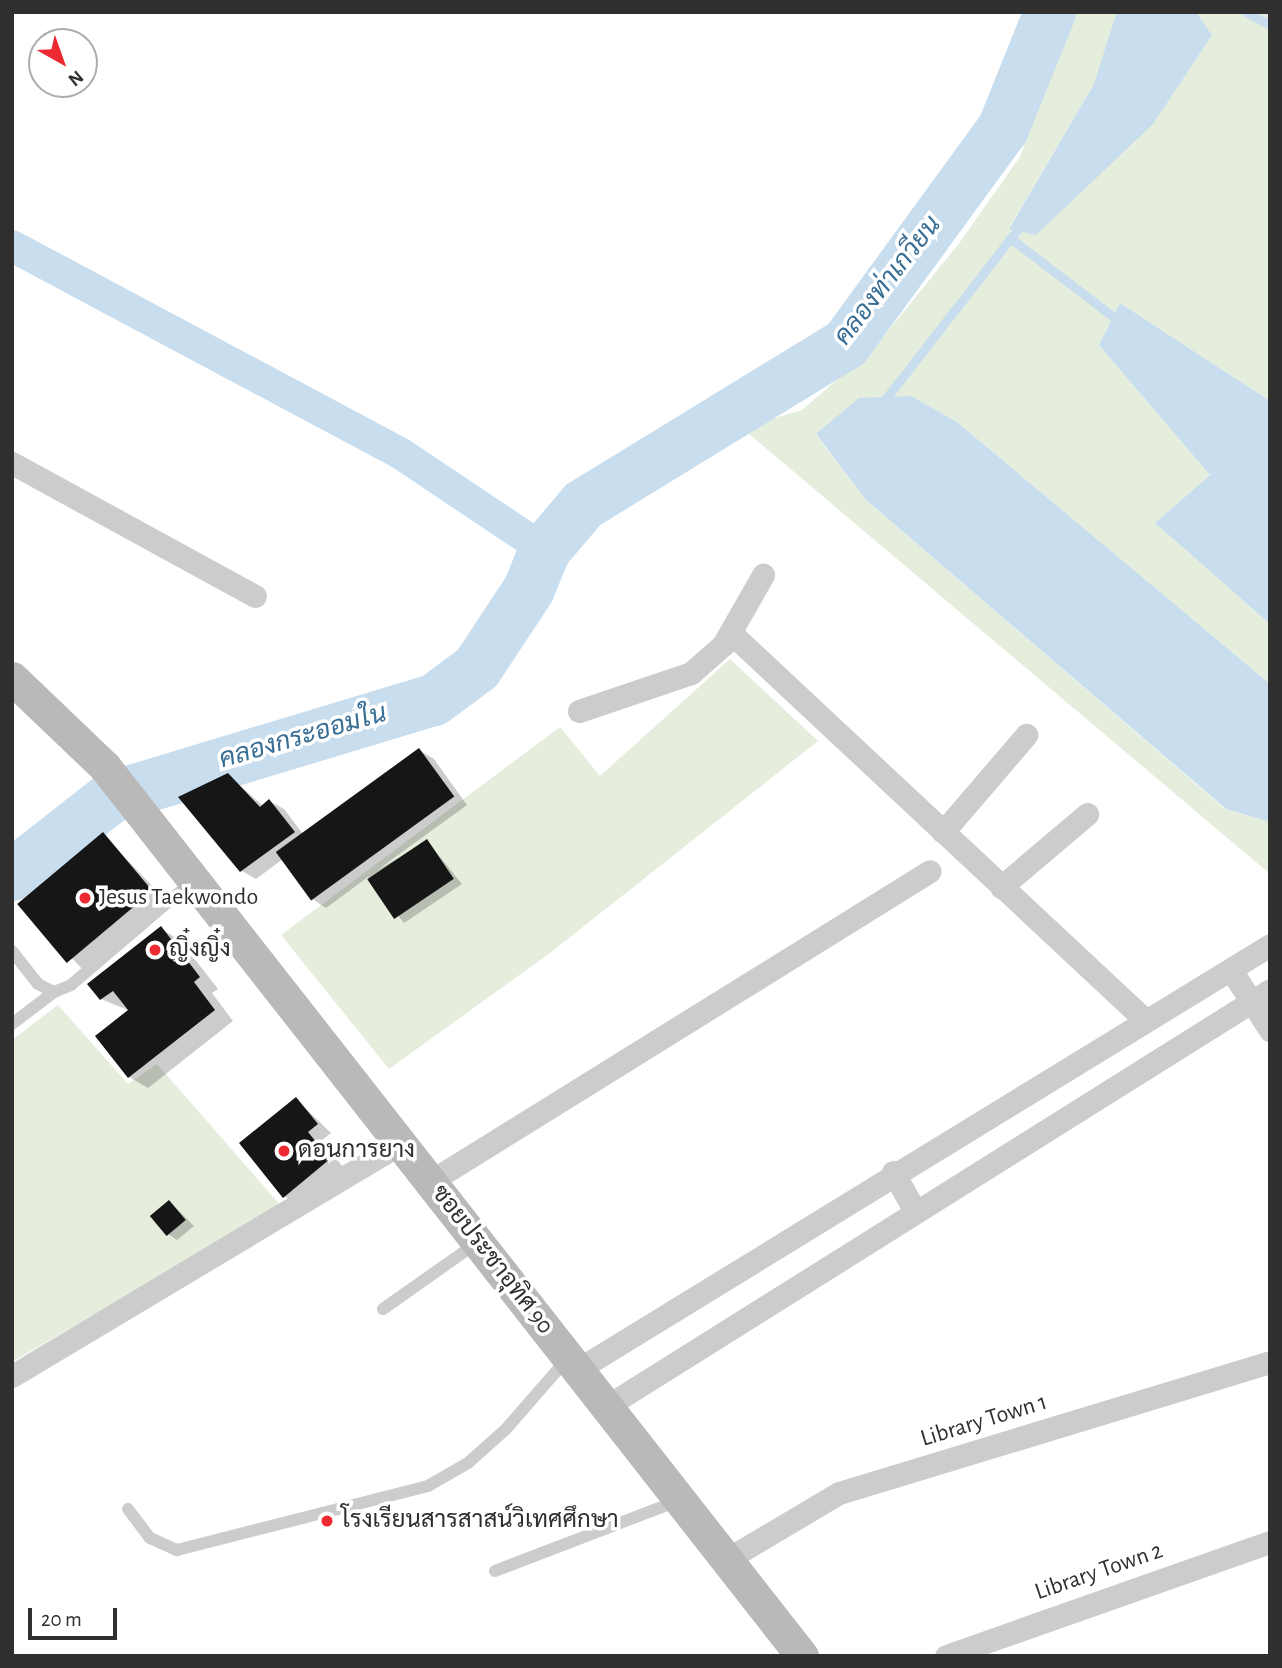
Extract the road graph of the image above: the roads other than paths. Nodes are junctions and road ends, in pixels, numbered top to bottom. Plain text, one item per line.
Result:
1 (12, 463) edge
2 (763, 575) dead end
3 (255, 596) dead end
4 (731, 633) junction
5 (12, 678) edge
6 (579, 711) dead end
7 (1026, 735) dead end
8 (1087, 814) dead end
9 (943, 832) junction
10 (930, 871) dead end
11 (194, 880) junction
12 (1001, 887) junction
13 (1270, 945) edge
14 (12, 951) edge
15 (1231, 970) junction
16 (54, 992) junction
17 (1261, 996) edge
18 (1145, 1020) junction
19 (12, 1024) edge
20 (1270, 1030) edge
21 (401, 1143) junction
22 (893, 1172) junction
23 (431, 1181) junction
24 (915, 1211) junction
25 (478, 1241) junction
26 (383, 1309) dead end
27 (1270, 1362) edge
28 (572, 1364) junction
29 (12, 1376) edge
30 (604, 1408) junction
31 (678, 1501) junction
32 (128, 1509) dead end
33 (1270, 1542) edge
34 (726, 1560) junction
35 (495, 1571) dead end
36 (802, 1656) edge
37 (946, 1656) edge

1 - 3 street
2 - 4 street
4 - 6 street
4 - 9 street
5 - 11 street, ซอยประชาอุทิศ 90
7 - 9 street
8 - 12 street
9 - 12 street
10 - 23 street
11 - 16 lane
11 - 21 street, ซอยประชาอุทิศ 90
12 - 18 street
13 - 15 street
14 - 16 lane
15 - 17 street
15 - 18 street
16 - 19 lane
17 - 20 street
17 - 24 street
18 - 22 street
21 - 23 street, ซอยประชาอุทิศ 90
21 - 29 street
22 - 24 street
22 - 28 street
23 - 25 street, ซอยประชาอุทิศ 90
24 - 30 street
25 - 26 lane
25 - 28 street, ซอยประชาอุทิศ 90
27 - 34 street, Library Town 1
28 - 30 street, ซอยประชาอุทิศ 90
28 - 32 lane
30 - 31 street, ซอยประชาอุทิศ 90
31 - 34 street, ซอยประชาอุทิศ 90
31 - 35 lane
33 - 37 street, Library Town 2
34 - 36 street, ซอยประชาอุทิศ 90

